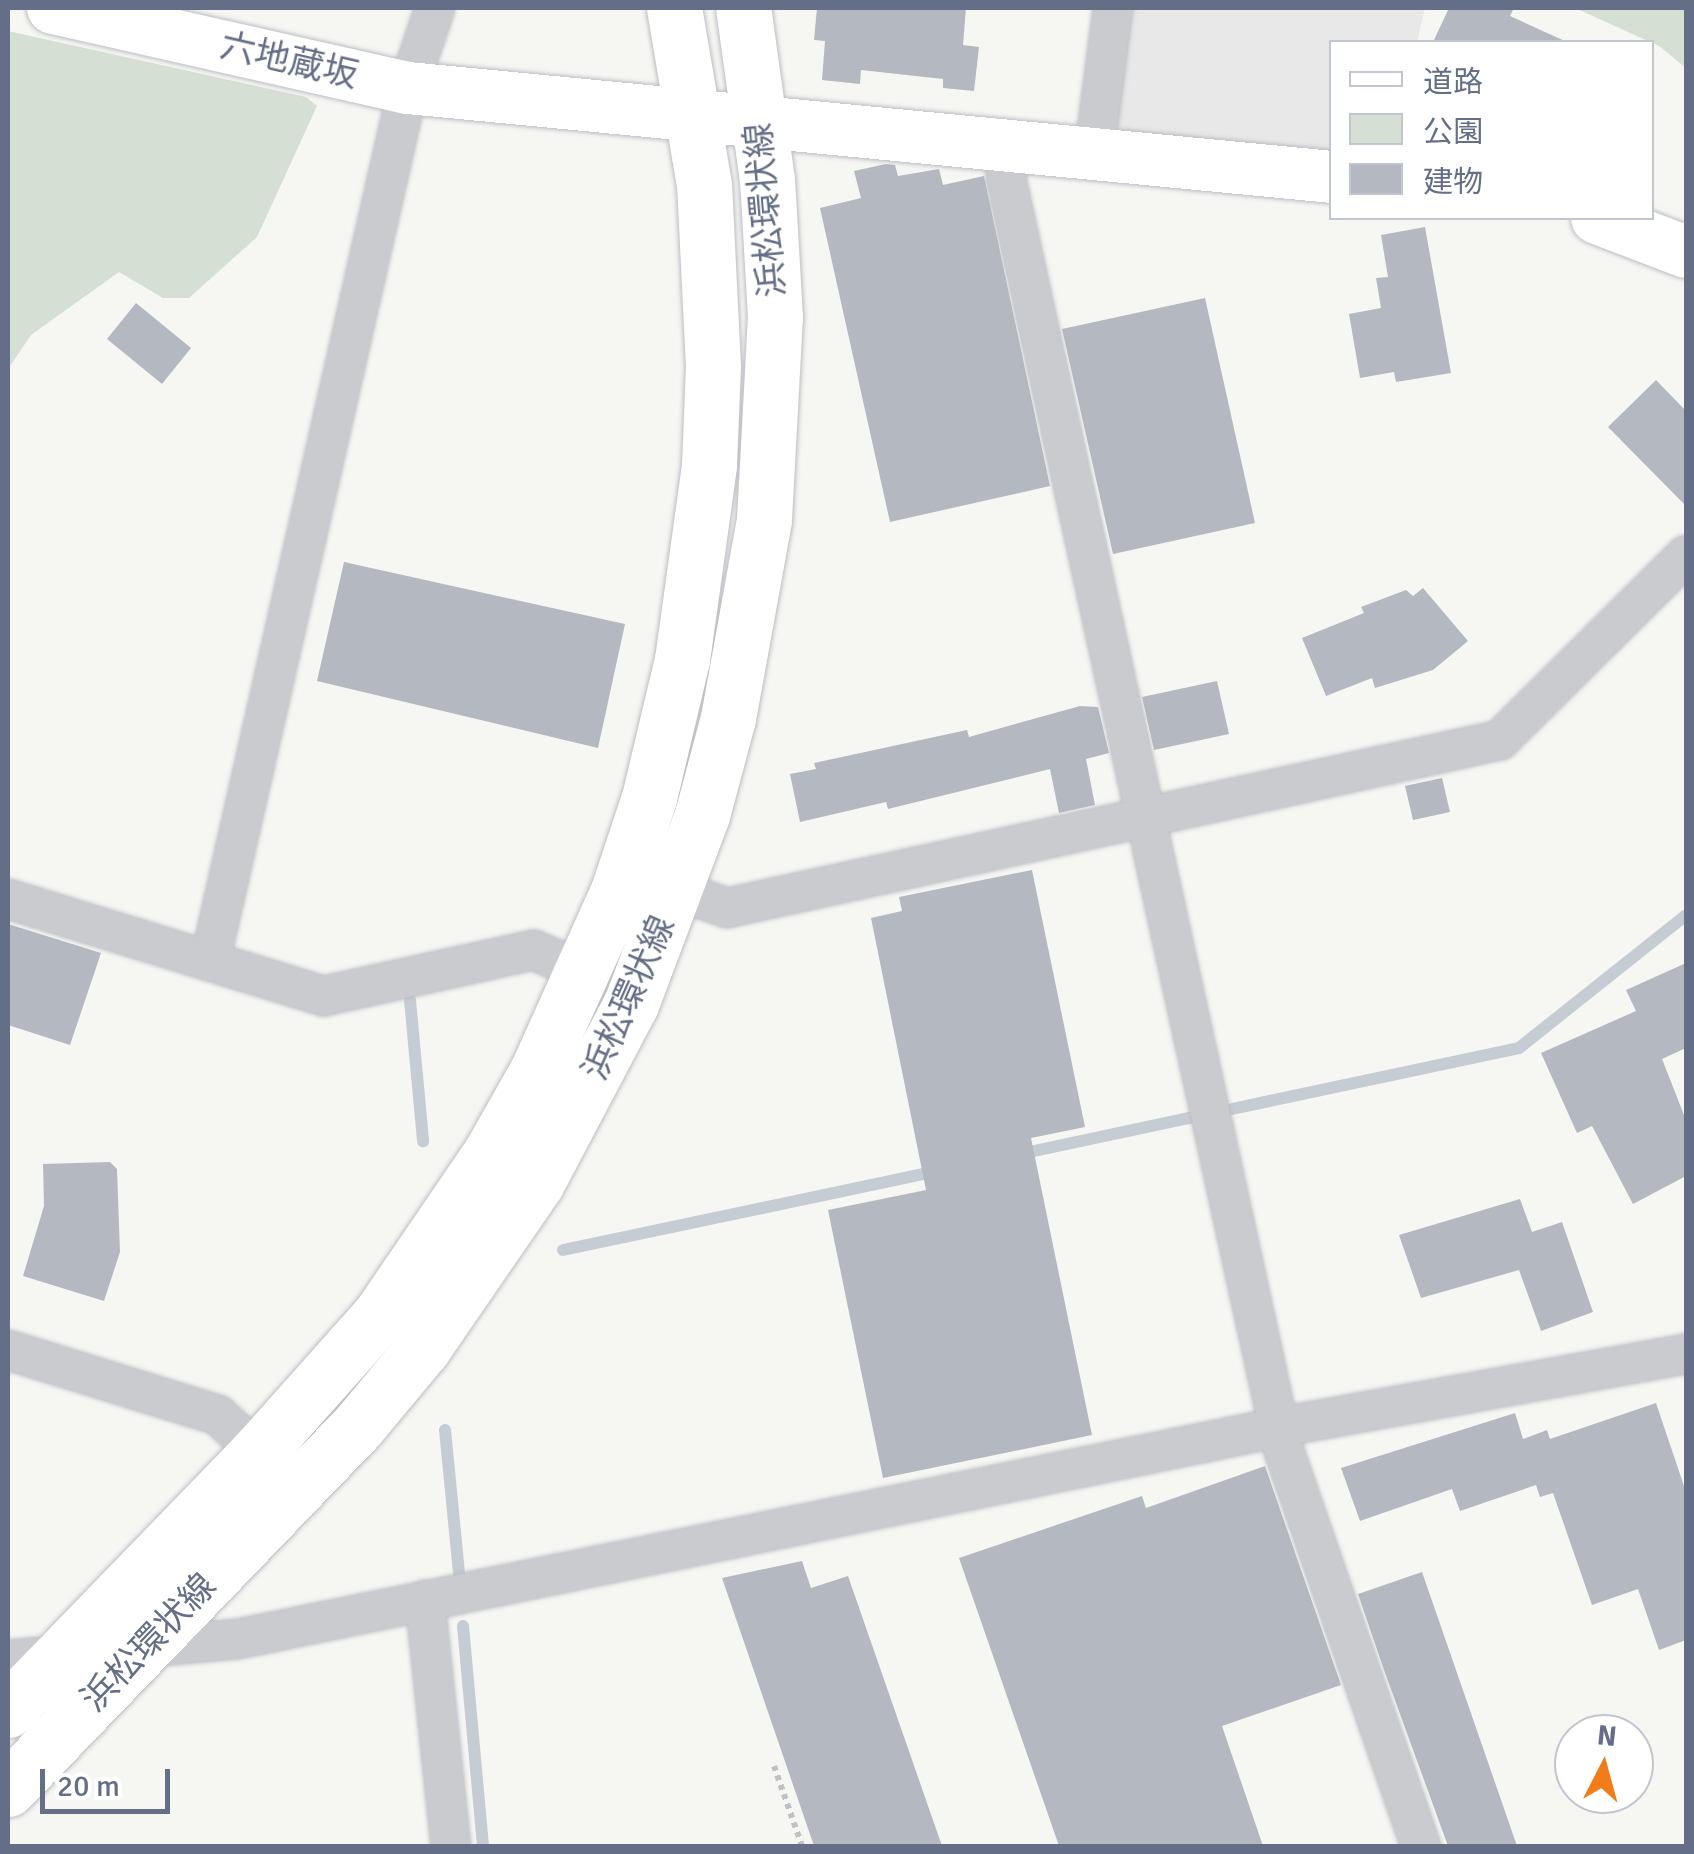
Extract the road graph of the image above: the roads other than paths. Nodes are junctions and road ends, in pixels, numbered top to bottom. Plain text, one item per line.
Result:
1 (53, 8) edge
2 (434, 8) edge
3 (674, 8) edge
4 (742, 8) edge
5 (1112, 8) edge
6 (408, 88) junction
7 (694, 115) junction
8 (760, 122) junction
9 (1009, 146) junction
10 (1094, 154) junction
11 (1329, 178) edge
12 (1603, 220) edge
13 (1686, 252) edge
14 (1686, 556) edge
15 (1148, 816) junction
16 (676, 890) junction
17 (8, 899) edge
18 (210, 961) junction
19 (584, 972) junction
20 (8, 1350) edge
21 (1686, 1354) edge
22 (1280, 1427) junction
23 (258, 1452) junction
24 (425, 1600) junction
25 (145, 1647) junction
26 (62, 1655) junction
27 (8, 1660) edge
28 (8, 1710) edge
29 (8, 1789) edge
30 (451, 1846) edge
31 (1421, 1846) edge

1 - 6 street, 六地蔵坂
2 - 6 street
3 - 7 main road, 浜松環状線
4 - 8 main road, 浜松環状線
5 - 10 street
6 - 7 street, 六地蔵坂
6 - 18 street
7 - 8 street, 六地蔵坂
7 - 19 main road, 浜松環状線
8 - 9 street, 六地蔵坂
8 - 16 main road, 浜松環状線
9 - 10 street, 六地蔵坂
9 - 15 street
10 - 11 street, 六地蔵坂
12 - 13 street
14 - 15 street
15 - 16 street
15 - 22 street
16 - 25 main road, 浜松環状線
17 - 18 street
18 - 19 street
19 - 23 main road, 浜松環状線
20 - 23 street
21 - 22 street
22 - 24 street
22 - 31 street
23 - 26 main road, 浜松環状線
24 - 25 street
24 - 30 street
25 - 26 street
25 - 29 main road, 浜松環状線
26 - 27 street
26 - 28 main road, 浜松環状線

